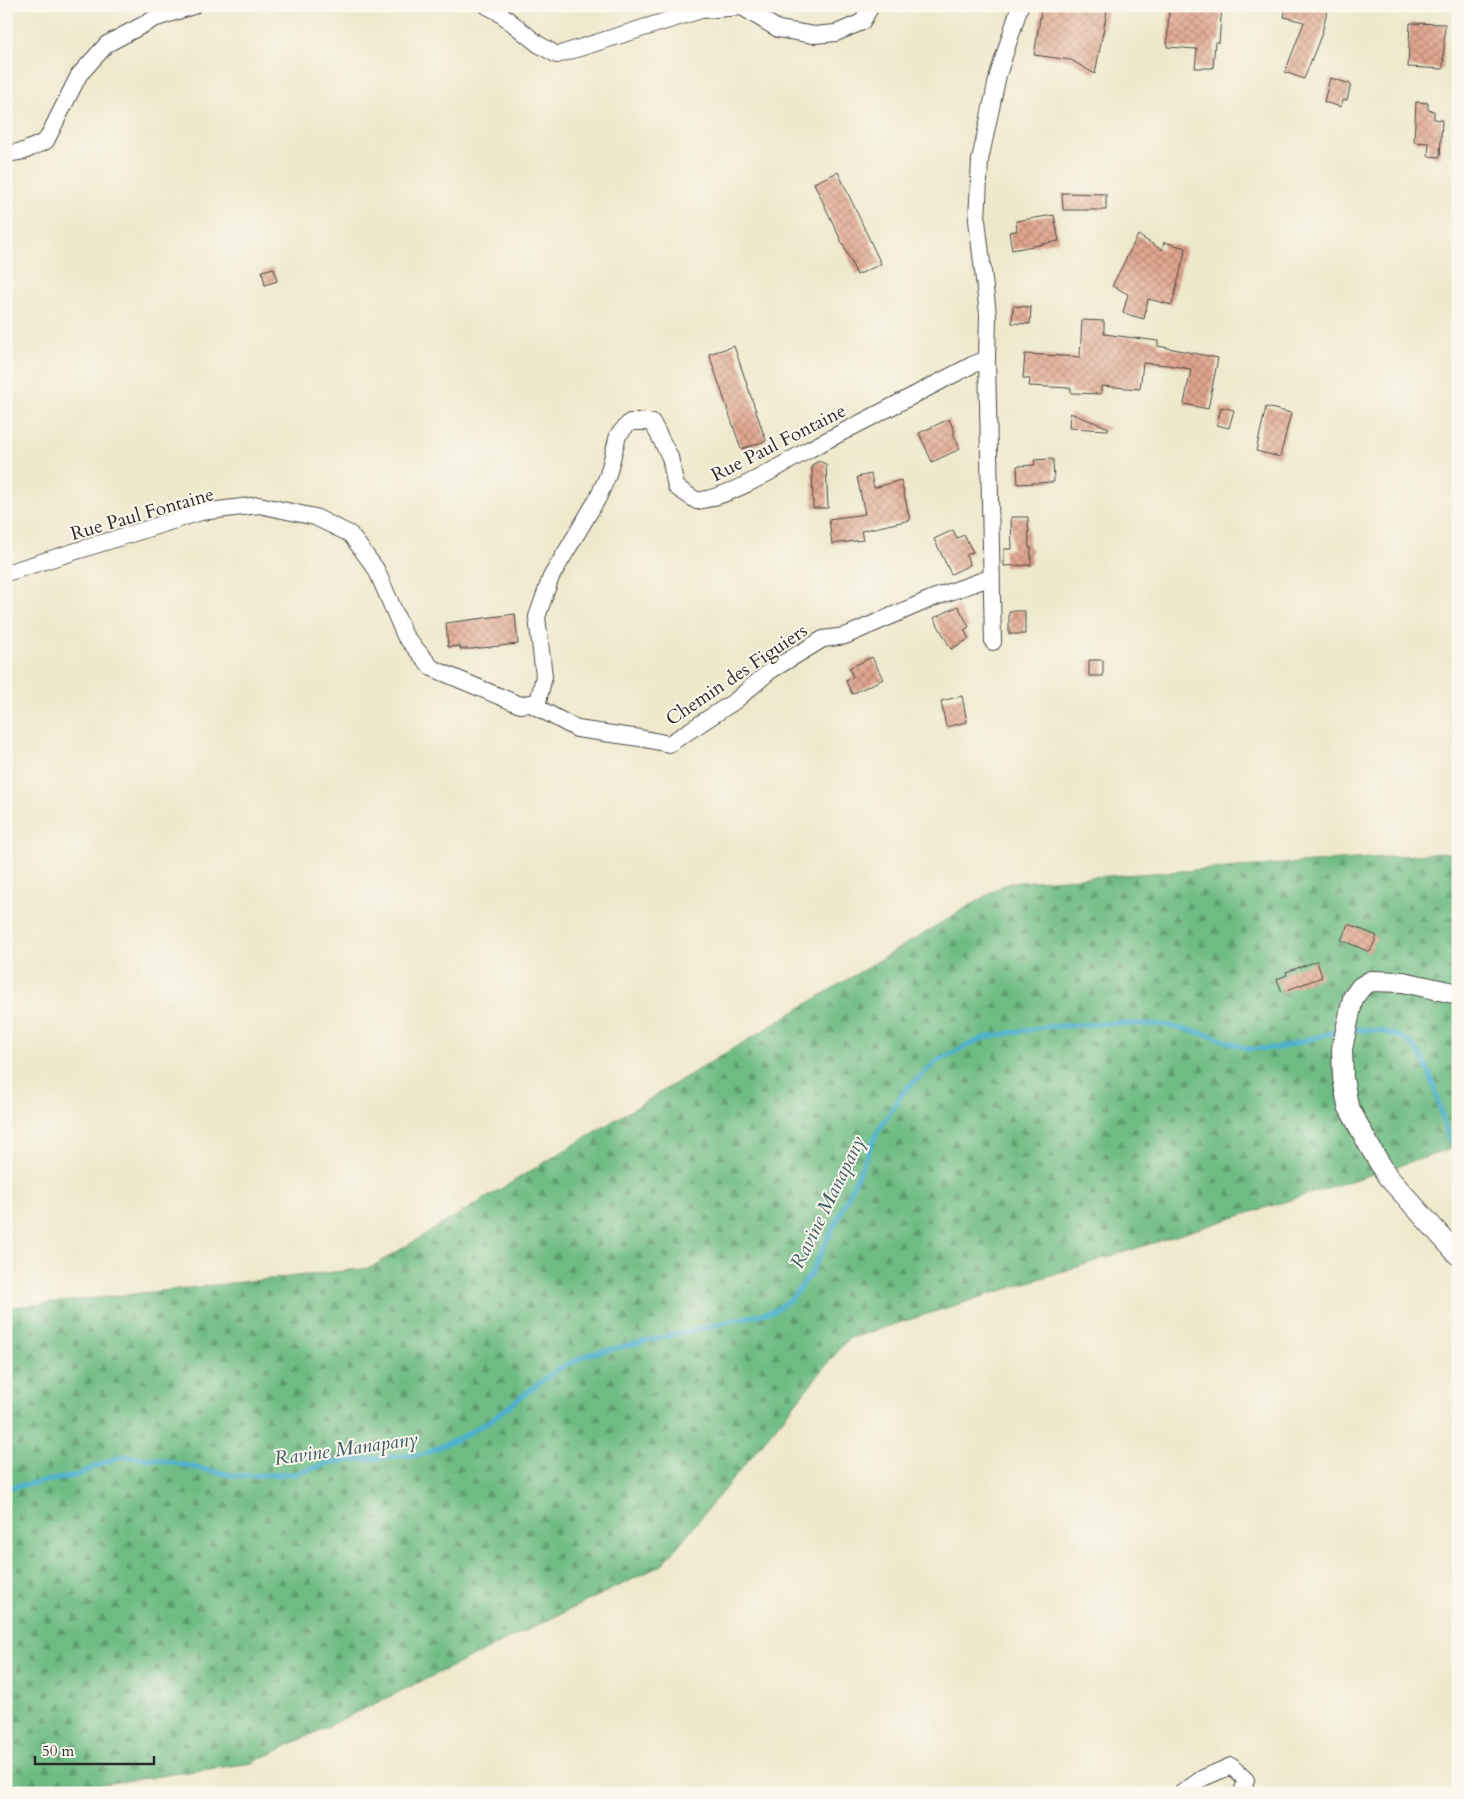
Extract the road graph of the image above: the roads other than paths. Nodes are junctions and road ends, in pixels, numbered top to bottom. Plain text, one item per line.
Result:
1 (193, 6) edge
2 (487, 6) edge
3 (871, 6) edge
4 (1020, 6) edge
5 (6, 154) edge
6 (986, 359) junction
7 (6, 573) edge
8 (992, 577) junction
9 (993, 642) dead end
10 (529, 704) junction
11 (1458, 994) edge
12 (1458, 1255) edge
13 (1182, 1793) edge
14 (1242, 1793) edge

1 - 5 street
2 - 3 street
4 - 6 street
6 - 8 street
6 - 10 street, Rue Paul Fontaine
7 - 10 street, Rue Paul Fontaine
8 - 9 street
8 - 10 street, Chemin des Figuiers
11 - 12 main road
13 - 14 street

